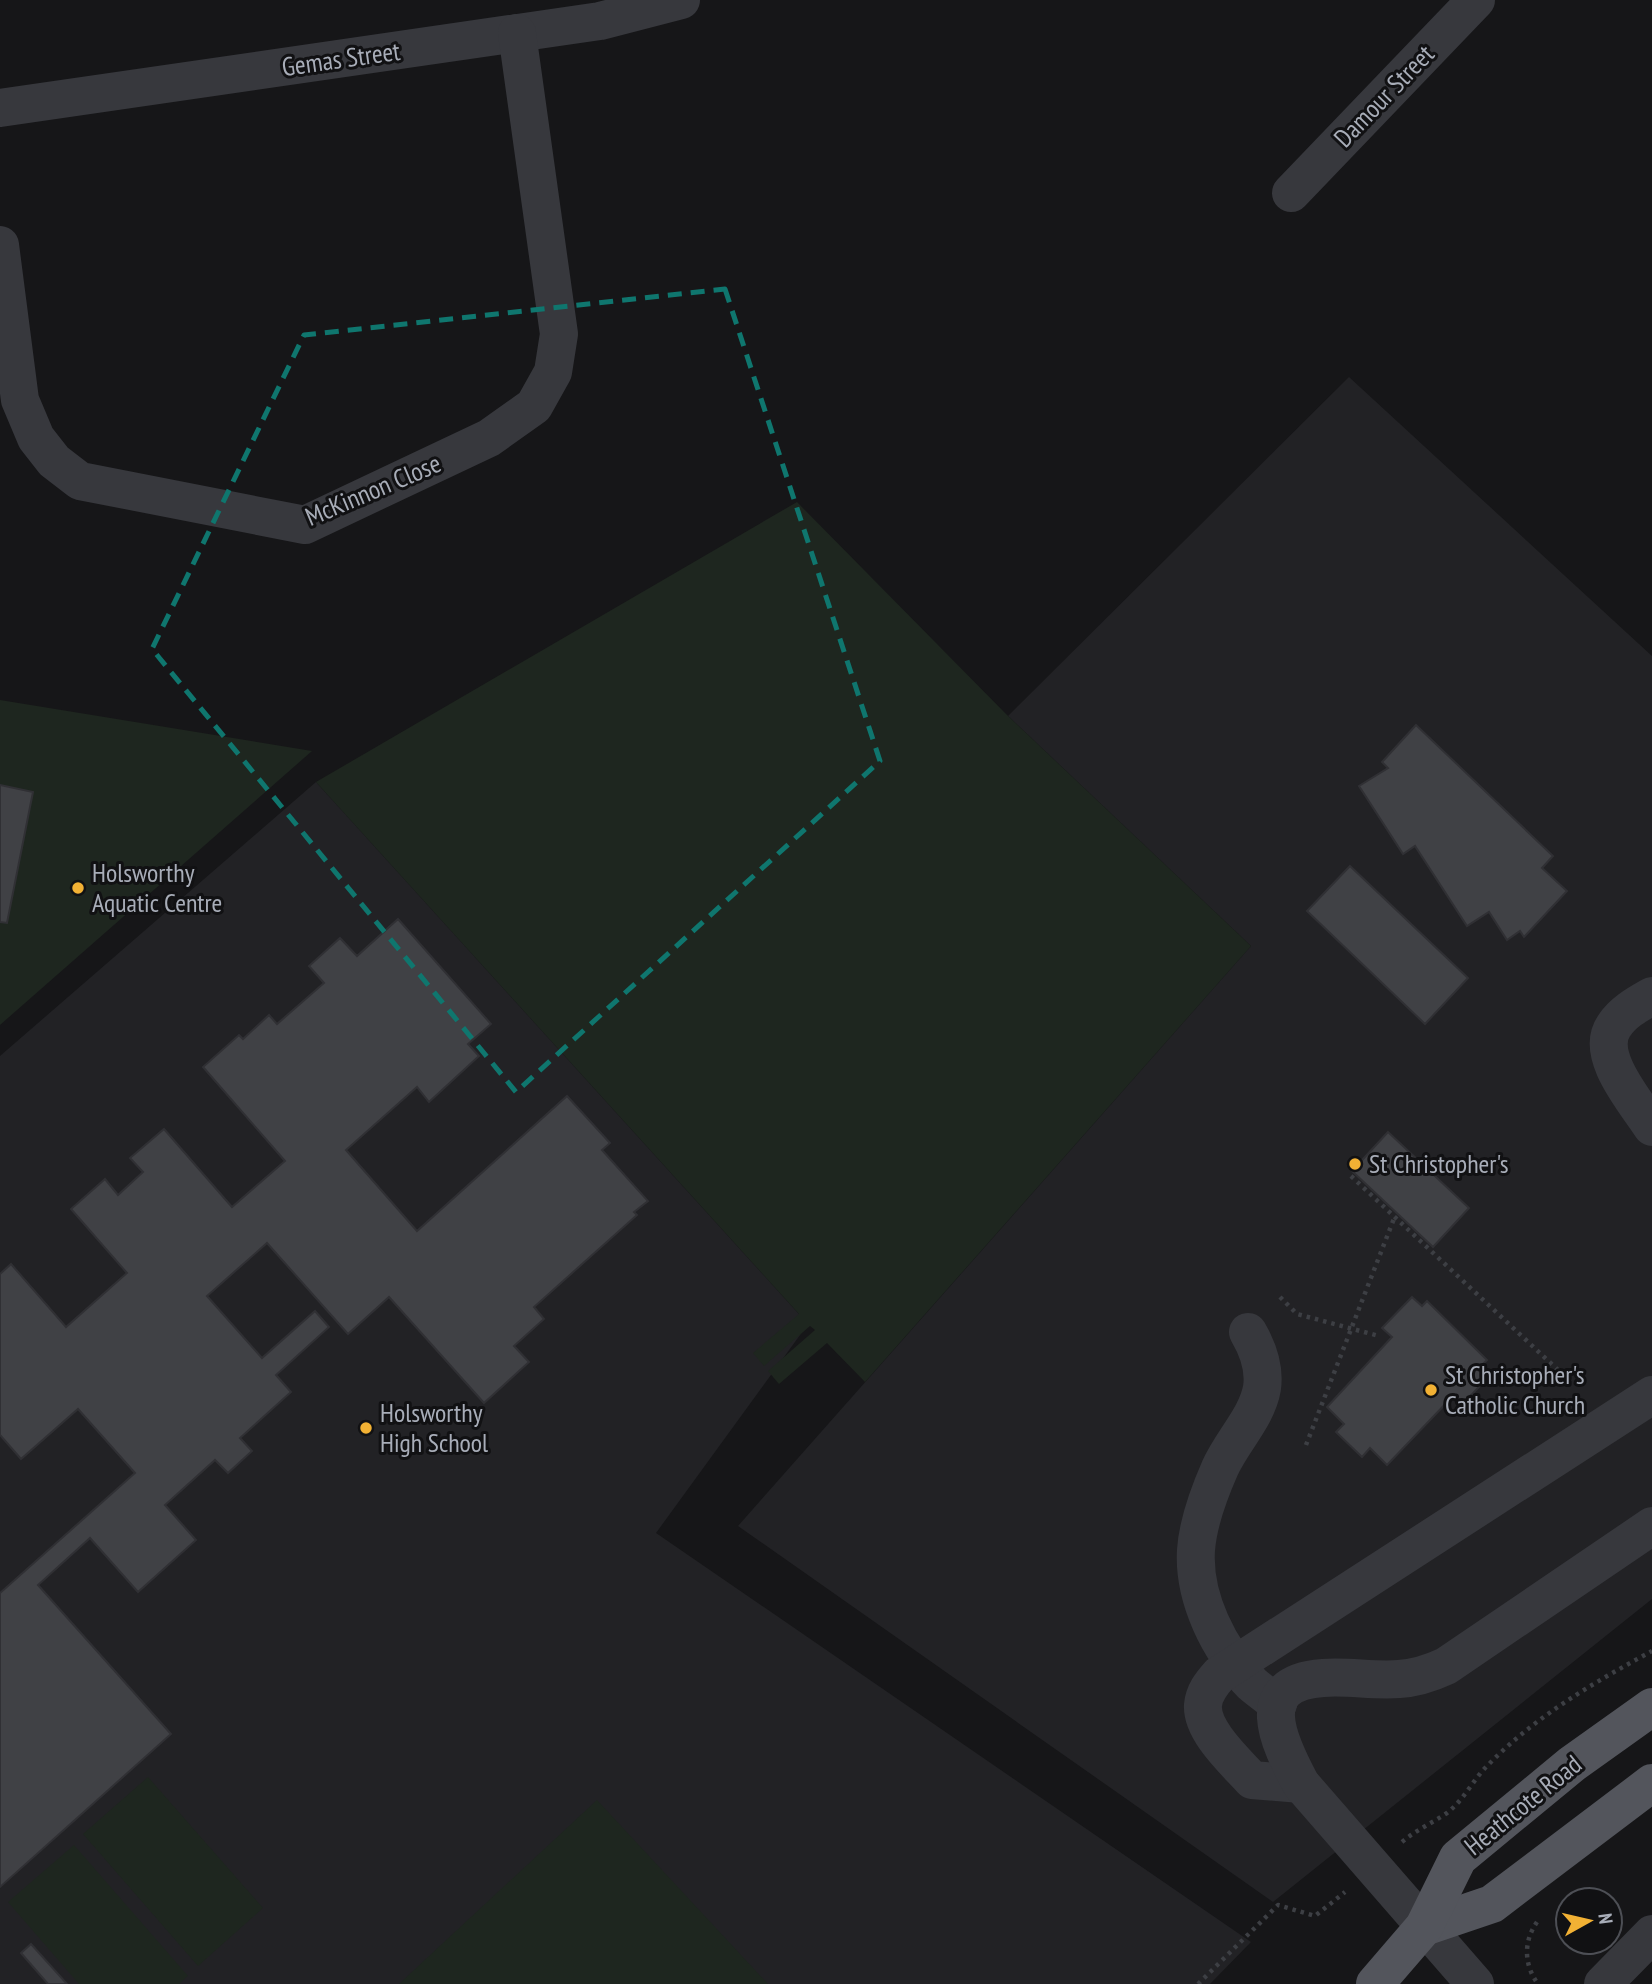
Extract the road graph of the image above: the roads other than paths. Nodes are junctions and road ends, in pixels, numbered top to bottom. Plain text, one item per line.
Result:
1 (681, 0) edge
2 (1476, 0) edge
3 (517, 33) junction
4 (0, 108) edge
5 (1291, 193) dead end
6 (0, 245) edge
7 (1652, 996) edge
8 (1652, 1127) edge
9 (1248, 1332) dead end
10 (1652, 1395) edge
11 (1652, 1526) edge
12 (1237, 1664) junction
13 (1278, 1704) junction
14 (1652, 1707) edge
15 (1652, 1783) edge
16 (1301, 1784) junction
17 (1424, 1927) junction
18 (1652, 1934) edge
19 (1375, 1984) edge
20 (1475, 1984) edge
21 (1604, 1984) edge

1 - 3 street, Gemas Street
2 - 5 street, Damour Street
3 - 4 street, Gemas Street
3 - 6 street, McKinnon Close
7 - 8 street
9 - 12 street
10 - 12 street
11 - 13 street
12 - 13 street
12 - 16 street
13 - 16 street
14 - 17 main road, Heathcote Road
15 - 17 main road
16 - 17 street
17 - 19 main road, Heathcote Road
17 - 20 street
18 - 21 street

